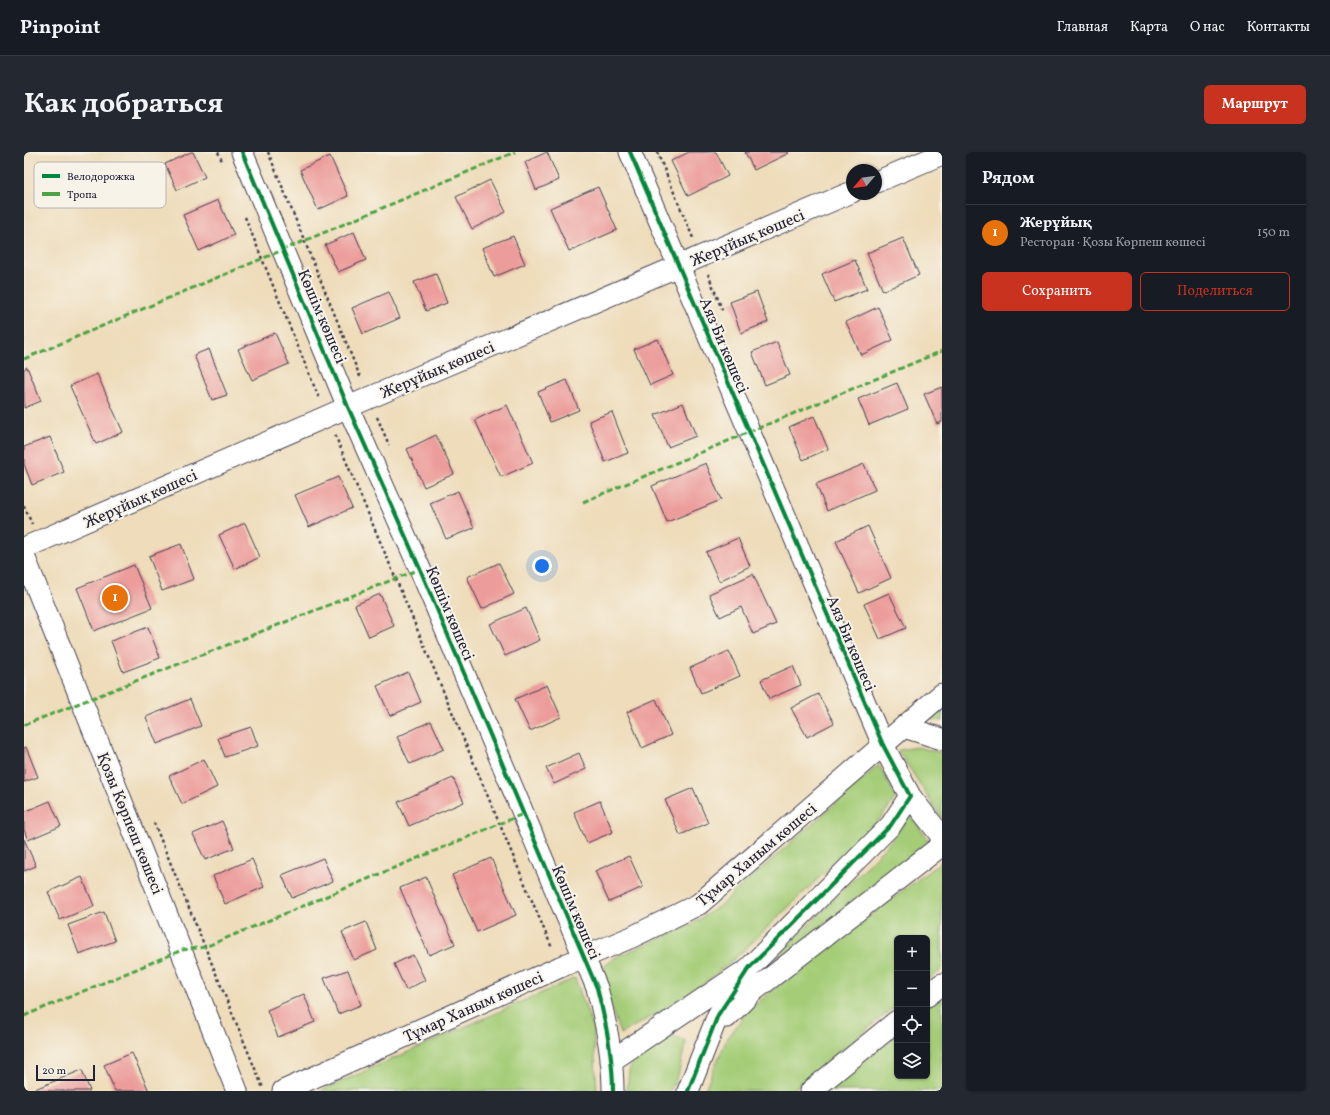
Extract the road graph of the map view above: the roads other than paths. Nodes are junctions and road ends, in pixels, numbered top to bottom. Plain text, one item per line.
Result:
1 (242, 152) edge
2 (630, 152) edge
3 (942, 154) edge
4 (882, 179) edge
5 (846, 195) edge
6 (678, 266) junction
7 (348, 407) junction
8 (24, 548) edge
9 (24, 556) edge
10 (942, 694) edge
11 (904, 727) junction
12 (938, 736) edge
13 (882, 745) junction
14 (910, 796) junction
15 (942, 837) edge
16 (942, 845) edge
17 (583, 957) junction
18 (749, 968) junction
19 (942, 984) edge
20 (930, 994) edge
21 (894, 1023) edge
22 (710, 1034) junction
23 (612, 1061) junction
24 (237, 1091) edge
25 (283, 1091) edge
26 (613, 1091) edge
27 (688, 1091) edge
28 (811, 1091) edge

1 - 7 street, Көшім көшесі
2 - 6 street, Аяз Би көшесі
3 - 4 street
5 - 6 street, Жерұйық көшесі
6 - 7 street, Жерұйық көшесі
6 - 13 street, Аяз Би көшесі
7 - 8 street, Жерұйық көшесі
7 - 17 street, Көшім көшесі
9 - 24 street, Қозы Көрпеш көшесі
10 - 11 street, Тұмар Ханым көшесі
11 - 12 street
11 - 13 street, Тұмар Ханым көшесі
13 - 14 street, Аяз Би көшесі
13 - 17 street, Тұмар Ханым көшесі
14 - 15 street, Аяз Би көшесі
14 - 18 street
16 - 22 street
17 - 23 street, Көшім көшесі
17 - 25 street, Тұмар Ханым көшесі
18 - 22 street
18 - 23 street
19 - 20 street
21 - 28 street
22 - 27 street
23 - 26 street, Көшім көшесі

